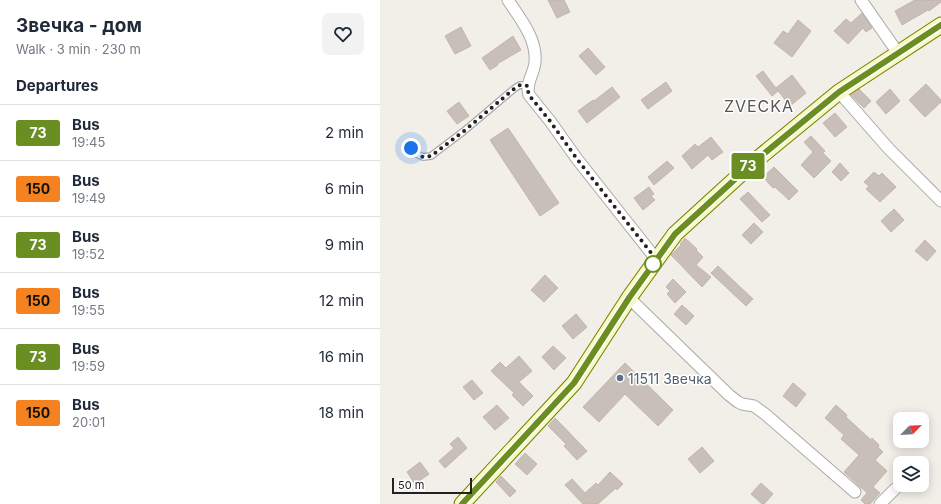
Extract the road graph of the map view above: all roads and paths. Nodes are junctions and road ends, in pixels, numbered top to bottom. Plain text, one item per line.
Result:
1 (508, 0) edge
2 (861, 0) edge
3 (941, 25) edge
4 (898, 53) junction
5 (528, 86) junction
6 (839, 92) junction
7 (411, 148) dead end
8 (941, 201) edge
9 (656, 259) junction
10 (629, 298) junction
11 (893, 491) edge
12 (855, 492) dead end
13 (462, 504) edge
14 (880, 504) edge

1 - 5 street
2 - 4 street
3 - 4 street
4 - 6 street
5 - 7 lane
5 - 9 street
6 - 8 street
6 - 9 street
9 - 10 street
10 - 12 street
10 - 13 street
11 - 14 street

